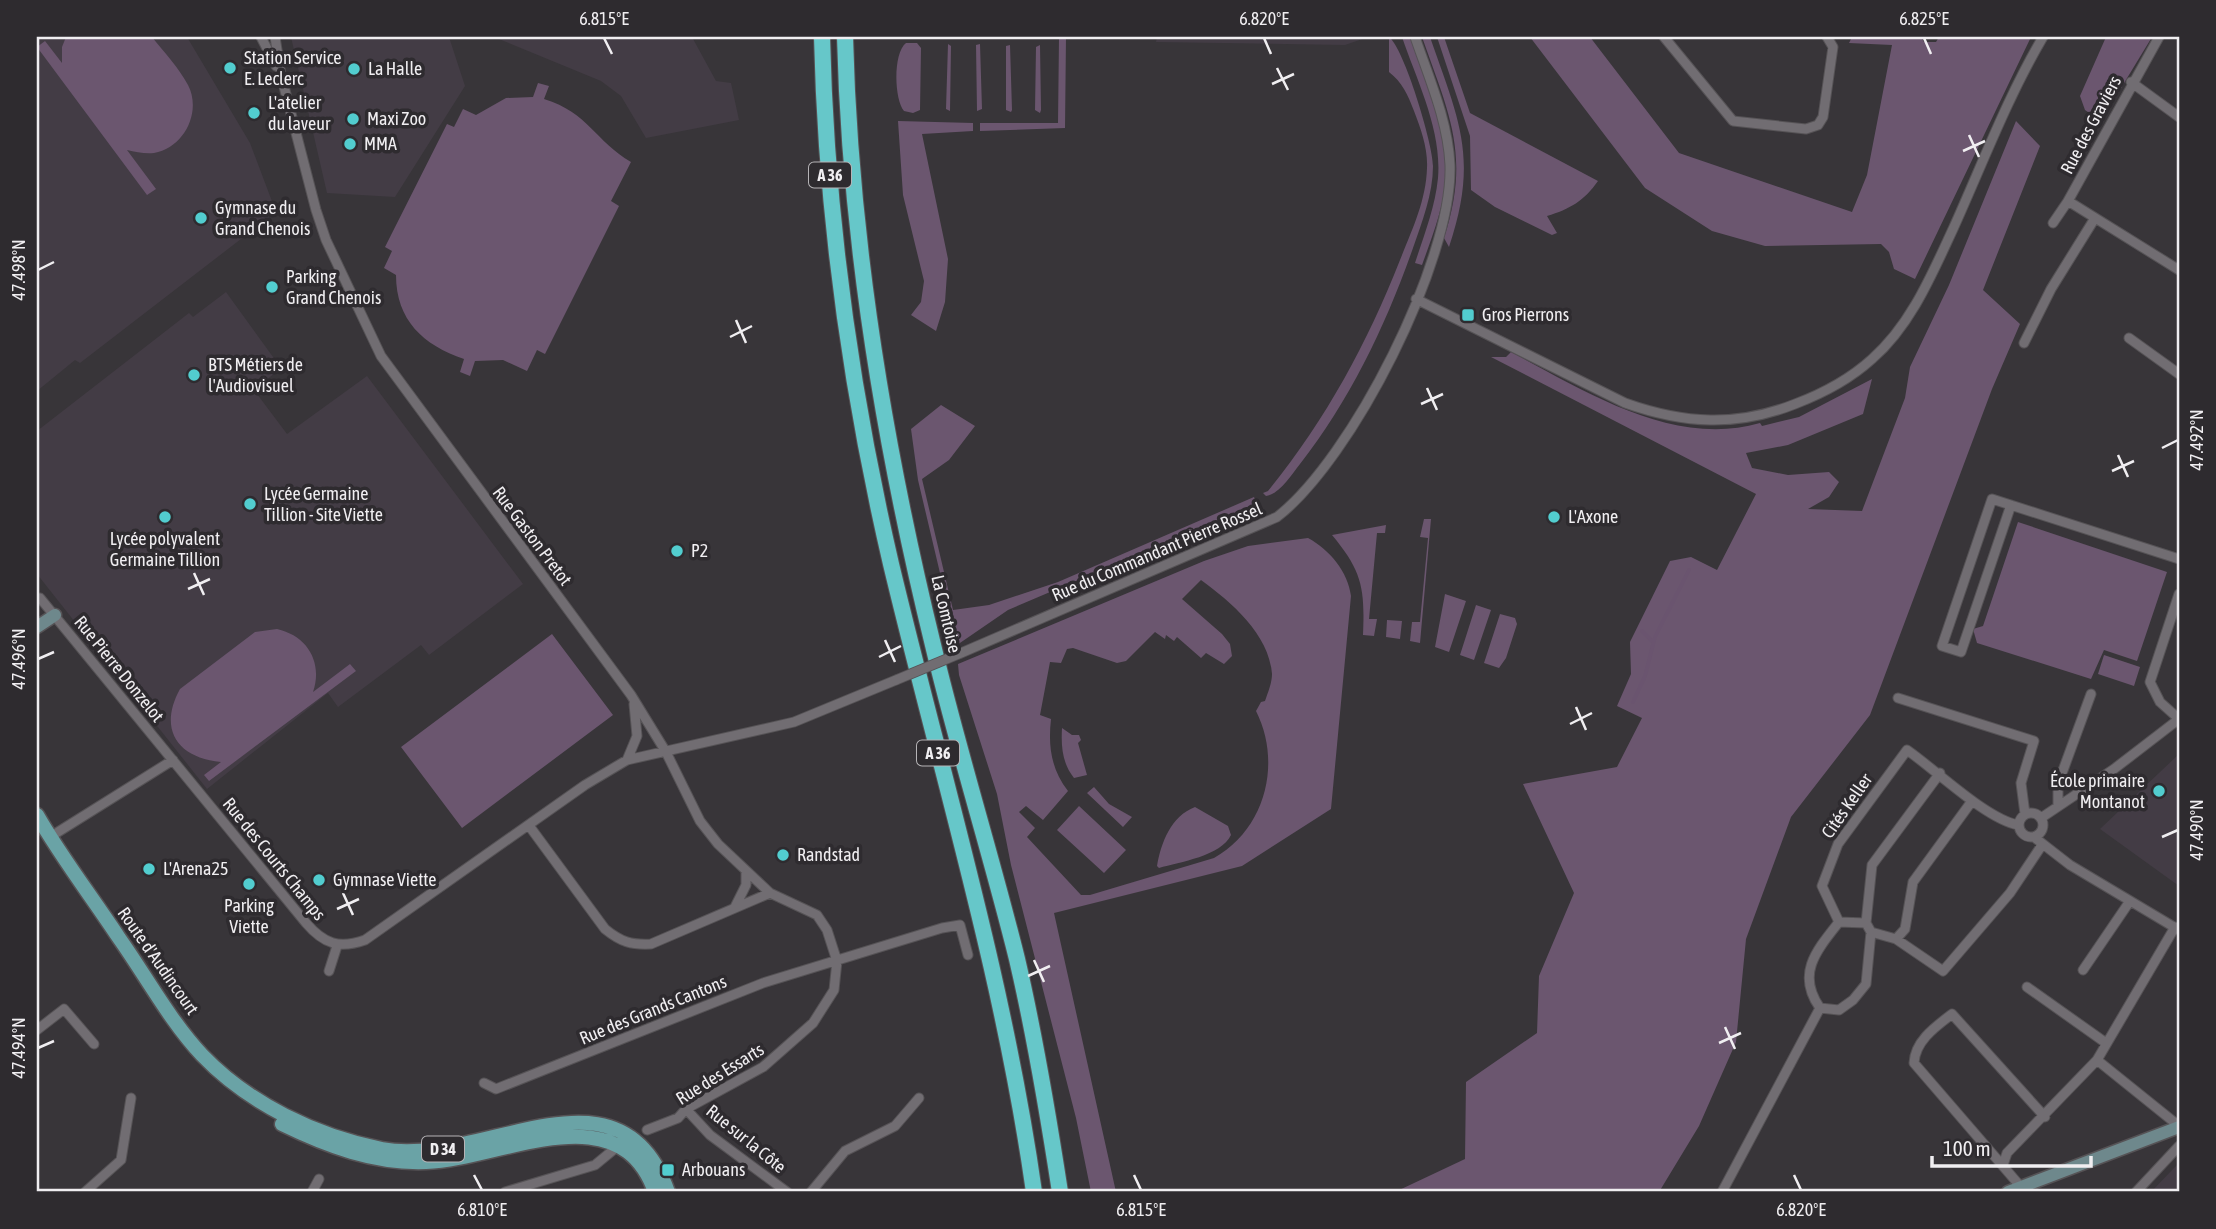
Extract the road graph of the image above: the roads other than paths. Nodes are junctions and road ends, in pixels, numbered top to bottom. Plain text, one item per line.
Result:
1 (261, 37) edge
2 (275, 37) edge
3 (822, 37) edge
4 (845, 37) edge
5 (1415, 37) edge
6 (1664, 37) edge
7 (1827, 37) edge
8 (2042, 37) edge
9 (2159, 37) edge
10 (281, 75) junction
11 (2131, 82) junction
12 (2179, 117) edge
13 (2068, 201) junction
14 (2095, 218) junction
15 (2053, 223) dead end
16 (2179, 270) edge
17 (1416, 299) junction
18 (2130, 338) dead end
19 (2025, 343) dead end
20 (2179, 374) edge
21 (2011, 505) junction
22 (2179, 559) edge
23 (2179, 594) edge
24 (40, 598) dead end
25 (55, 615) junction
26 (37, 627) edge
27 (2091, 694) dead end
28 (631, 695) junction
29 (1898, 698) dead end
30 (2179, 719) edge
31 (666, 752) junction
32 (173, 760) junction
33 (627, 760) junction
34 (1940, 773) junction
35 (1972, 801) junction
36 (2058, 805) junction
37 (2025, 814) junction
38 (37, 815) edge
39 (2041, 818) junction
40 (2018, 825) junction
41 (530, 827) junction
42 (43, 833) edge
43 (2034, 837) junction
44 (2042, 845) junction
45 (746, 873) junction
46 (770, 893) junction
47 (2130, 901) junction
48 (734, 908) junction
49 (1839, 922) junction
50 (1866, 923) junction
51 (2177, 929) edge
52 (1871, 932) junction
53 (1896, 939) junction
54 (337, 946) junction
55 (968, 955) dead end
56 (837, 961) junction
57 (2083, 970) dead end
58 (329, 971) dead end
59 (2026, 986) dead end
60 (1820, 1008) junction
61 (37, 1030) edge
62 (2106, 1043) junction
63 (94, 1044) dead end
64 (2097, 1060) junction
65 (484, 1083) dead end
66 (131, 1098) dead end
67 (919, 1098) dead end
68 (687, 1110) junction
69 (266, 1111) junction
70 (2045, 1116) junction
71 (2179, 1126) edge
72 (647, 1130) dead end
73 (618, 1146) junction
74 (2179, 1146) edge
75 (2003, 1165) junction
76 (320, 1179) dead end
77 (2021, 1187) junction
78 (85, 1192) edge
79 (312, 1192) edge
80 (505, 1192) edge
81 (655, 1192) edge
82 (668, 1192) edge
83 (787, 1192) edge
84 (811, 1192) edge
85 (1034, 1192) edge
86 (1060, 1192) edge
87 (1722, 1192) edge
88 (2008, 1192) edge
89 (2136, 1192) edge

1 - 10 street, Rue Gaston Pretot
2 - 10 street, Rue Gaston Pretot
3 - 85 highway, A 36
4 - 86 highway, La Comtoise / A 36
5 - 17 street, Rue du Commandant Pierre Rossel
6 - 7 street
8 - 17 street
9 - 11 street, Rue des Graviers
10 - 28 street, Rue Gaston Pretot
11 - 12 street
11 - 13 street, Rue des Graviers
13 - 14 street, Rue des Graviers
13 - 15 street
14 - 16 street, Rue des Graviers
14 - 19 street
17 - 31 street, Rue du Commandant Pierre Rossel, bridge
18 - 20 street
21 - 21 street
21 - 22 street
23 - 30 street
24 - 25 street, Rue Pierre Donzelot
25 - 26 street
25 - 32 street, Rue Pierre Donzelot
27 - 36 street
28 - 31 street, Rue Gaston Pretot
28 - 33 street
29 - 37 street
30 - 36 street
31 - 33 street
31 - 45 street, Rue Gaston Pretot
32 - 42 street
32 - 54 street, Rue des Courts Champs
33 - 41 street
34 - 35 street, Cités Keller
34 - 49 street, Cités Keller
34 - 50 street
35 - 40 street, Cités Keller
35 - 53 street
36 - 39 street
37 - 39 street
37 - 40 street
38 - 42 main road, Route d'Audincourt / D 34
39 - 43 street
40 - 43 street
41 - 48 street
41 - 54 street
42 - 69 main road, Route d'Audincourt / D 34
43 - 44 street
44 - 47 street
44 - 53 street
45 - 46 street, Rue Gaston Pretot
45 - 48 street
46 - 48 street
46 - 56 street, Rue Gaston Pretot
47 - 51 street
47 - 57 street
49 - 50 street
49 - 60 street
50 - 52 street
51 - 62 street
52 - 53 street
52 - 60 street
54 - 58 street
55 - 56 street, Rue des Grands Cantons
56 - 65 street, Rue des Grands Cantons
56 - 68 street, Rue des Essarts
59 - 62 street
60 - 87 street
61 - 63 street
62 - 64 street
64 - 70 street
64 - 71 street
66 - 78 street
67 - 84 street
68 - 72 street, Rue des Essarts
68 - 83 street, Rue sur la Côte
69 - 73 main road, D 34
69 - 82 main road, D 34
70 - 75 street
70 - 75 street
71 - 77 street
73 - 80 street
73 - 81 main road, D 34
74 - 89 street
75 - 77 street
76 - 79 street
77 - 88 street

